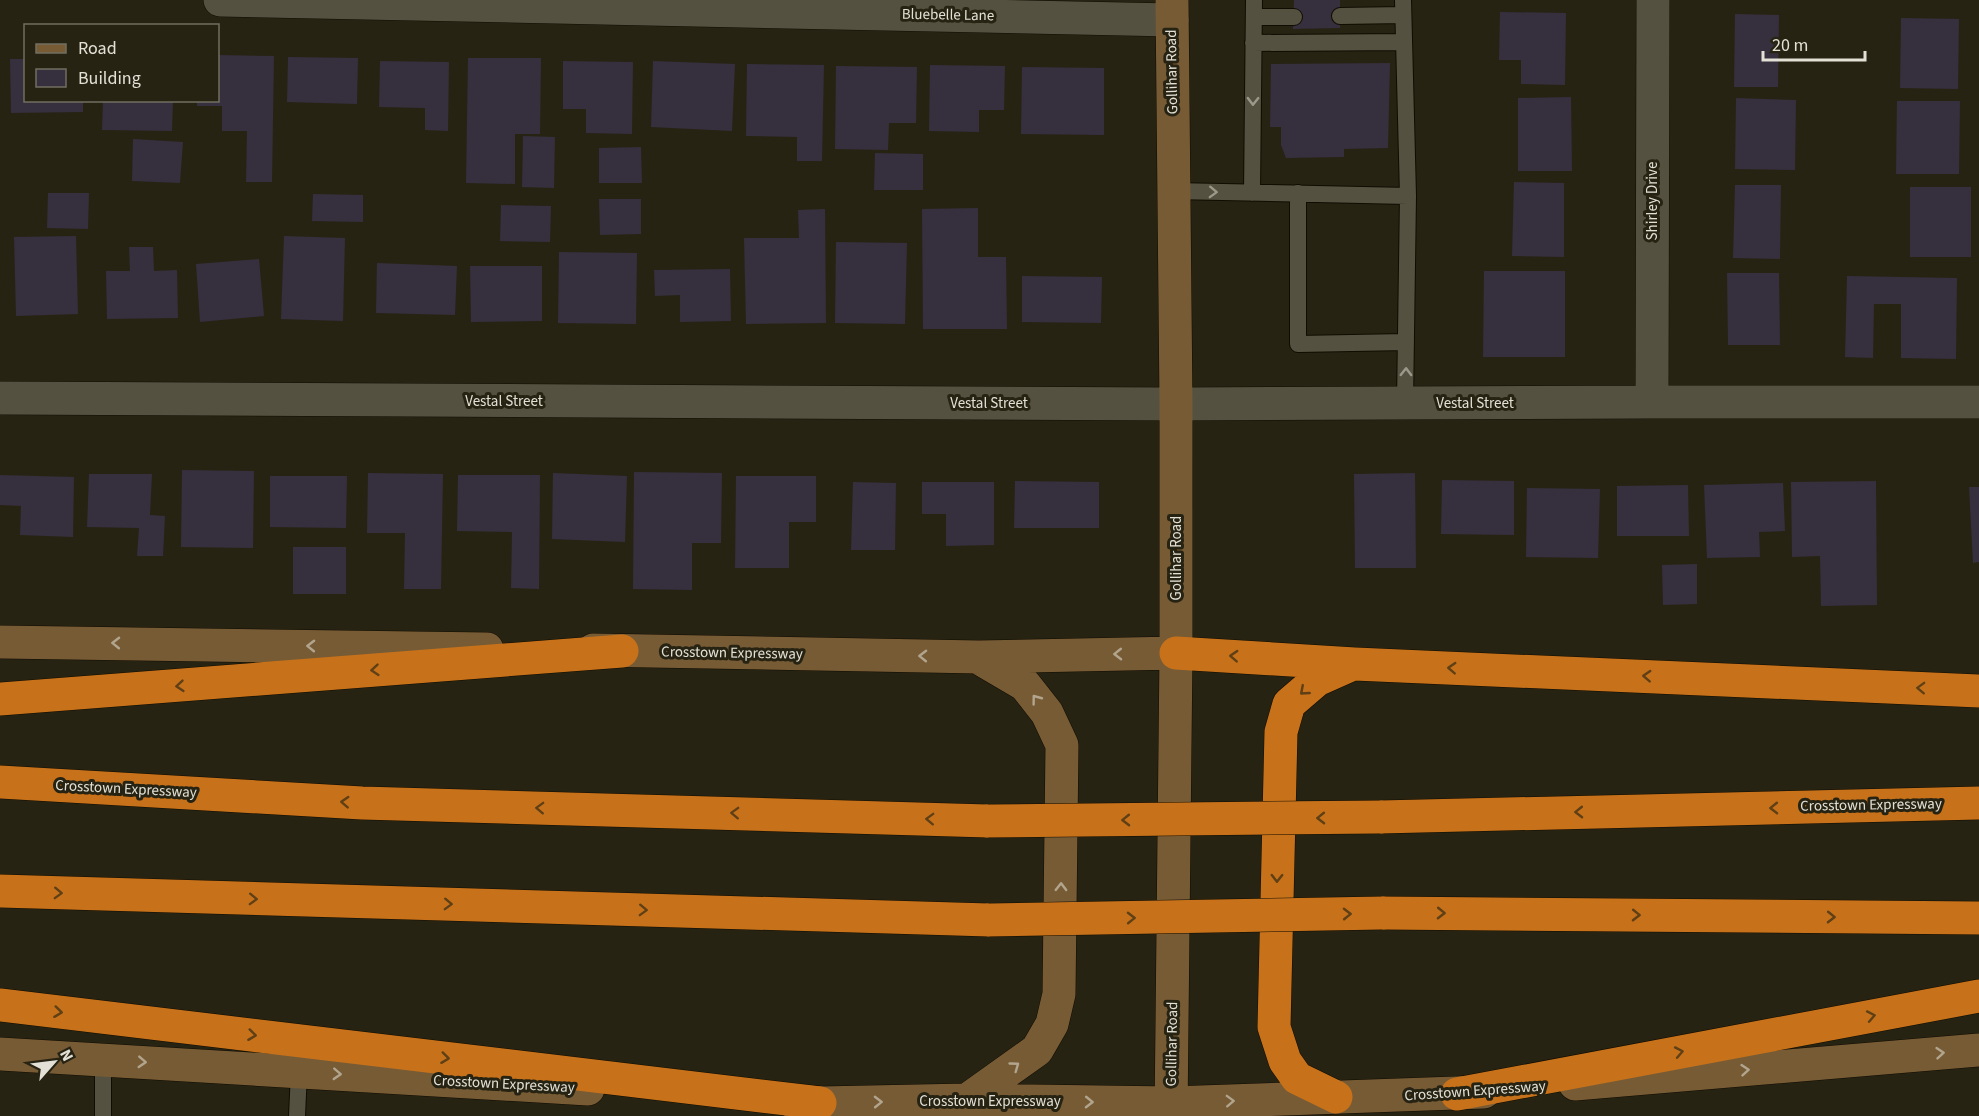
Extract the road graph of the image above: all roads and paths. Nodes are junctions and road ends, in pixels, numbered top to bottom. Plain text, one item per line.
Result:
1 (220, 0) edge
2 (1653, 0) edge
3 (1403, 7) edge
4 (1254, 8) edge
5 (1172, 10) edge
6 (1340, 16) dead end
7 (1294, 17) dead end
8 (1404, 42) junction
9 (1254, 43) junction
10 (1173, 191) junction
11 (1252, 193) junction
12 (1298, 193) junction
13 (1408, 196) junction
14 (1406, 342) junction
15 (0, 398) edge
16 (1652, 402) junction
17 (1979, 402) edge
18 (1405, 403) junction
19 (1176, 405) junction
20 (0, 642) edge
21 (621, 651) junction
22 (1176, 653) junction
23 (979, 657) junction
24 (1355, 663) junction
25 (1979, 691) edge
26 (0, 699) edge
27 (0, 782) edge
28 (1979, 803) edge
29 (0, 891) edge
30 (1979, 918) edge
31 (1979, 996) edge
32 (0, 1005) edge
33 (1979, 1050) edge
34 (0, 1054) edge
35 (103, 1060) junction
36 (299, 1072) junction
37 (1457, 1094) junction
38 (1336, 1097) junction
39 (967, 1100) junction
40 (820, 1103) junction
41 (1171, 1109) edge
42 (103, 1116) edge
43 (297, 1116) edge

1 - 5 street, Bluebelle Lane
2 - 16 street, Shirley Drive
3 - 6 lane
3 - 8 lane
4 - 7 lane
4 - 9 lane
5 - 10 main road, Gollihar Road
8 - 9 lane
8 - 13 lane
9 -> 11 lane
10 -> 11 lane
10 - 19 main road, Gollihar Road
11 - 12 lane
12 - 13 lane
12 - 14 lane
13 - 14 lane
18 -> 14 lane
15 - 19 street, Vestal Street
16 - 17 street, Vestal Street
16 - 18 street, Vestal Street
18 - 19 street, Vestal Street
19 - 22 main road, Gollihar Road
21 -> 20 main road, Crosstown Expressway
23 -> 21 main road, Crosstown Expressway
21 -> 26 highway
22 -> 23 main road, Crosstown Expressway
24 -> 22 highway
22 - 41 main road, Gollihar Road
39 -> 23 main road
25 -> 24 highway
24 -> 38 highway
28 -> 27 highway, Crosstown Expressway, bridge
29 -> 30 highway, bridge
37 -> 31 highway
32 -> 40 highway
37 -> 33 main road, Crosstown Expressway
34 - 35 main road, Crosstown Expressway
35 -> 36 main road, Crosstown Expressway
35 - 42 lane
36 -> 40 main road, Crosstown Expressway
36 - 43 lane
37 - 38 main road, Crosstown Expressway
41 -> 38 main road, Crosstown Expressway
40 -> 39 main road, Crosstown Expressway
39 -> 41 main road, Crosstown Expressway

